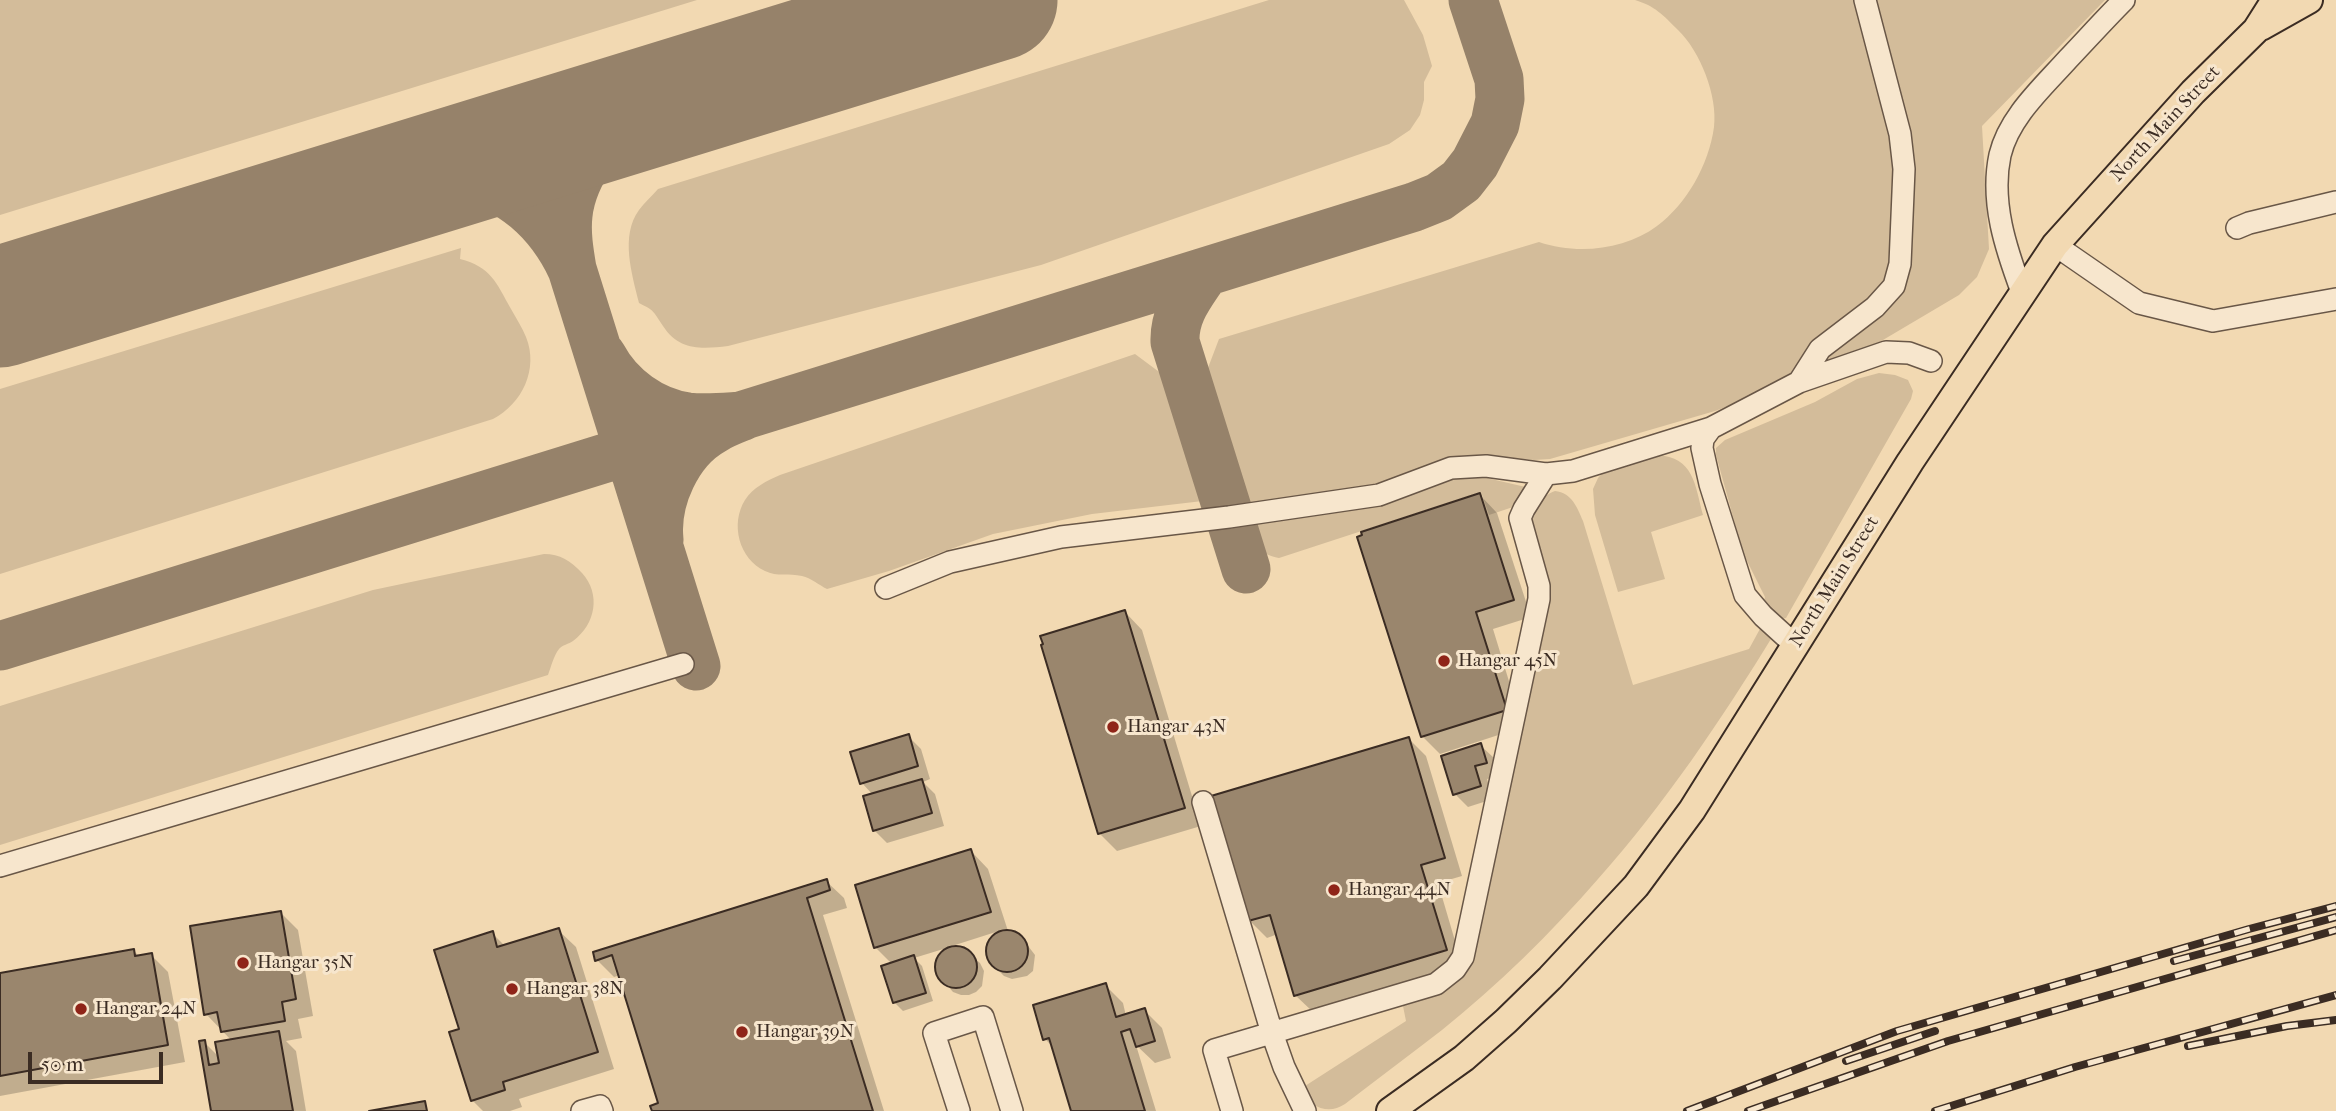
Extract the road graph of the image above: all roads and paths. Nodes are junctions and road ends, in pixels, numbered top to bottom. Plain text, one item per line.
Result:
1 (1865, 0) edge
2 (2124, 0) edge
3 (2275, 0) edge
4 (2309, 0) edge
5 (2256, 30) junction
6 (2336, 202) edge
7 (2237, 228) dead end
8 (2055, 244) junction
9 (2022, 292) junction
10 (2336, 299) edge
11 (1931, 361) dead end
12 (1799, 382) junction
13 (1711, 428) junction
14 (1546, 474) junction
15 (886, 588) dead end
16 (1798, 643) junction
17 (682, 664) dead end
18 (1203, 802) dead end
19 (0, 866) edge
20 (1272, 1033) junction
21 (582, 1111) edge
22 (601, 1111) edge
23 (959, 1111) edge
24 (1012, 1111) edge
25 (1232, 1111) edge
26 (1305, 1111) edge
27 (1390, 1111) edge

1 - 12 lane
2 - 9 lane
3 - 5 main road, North Main Street
4 - 5 main road, North Main Street
5 - 8 main road, North Main Street
6 - 7 lane
8 - 9 main road, North Main Street
8 - 10 lane
9 - 16 main road, North Main Street
11 - 12 lane
12 - 13 lane
13 - 14 lane
13 - 16 lane
14 - 15 lane
14 - 20 lane
16 - 27 main road, North Main Street
17 - 19 lane
18 - 20 lane
20 - 25 lane
20 - 26 lane
21 - 22 lane
23 - 24 lane

